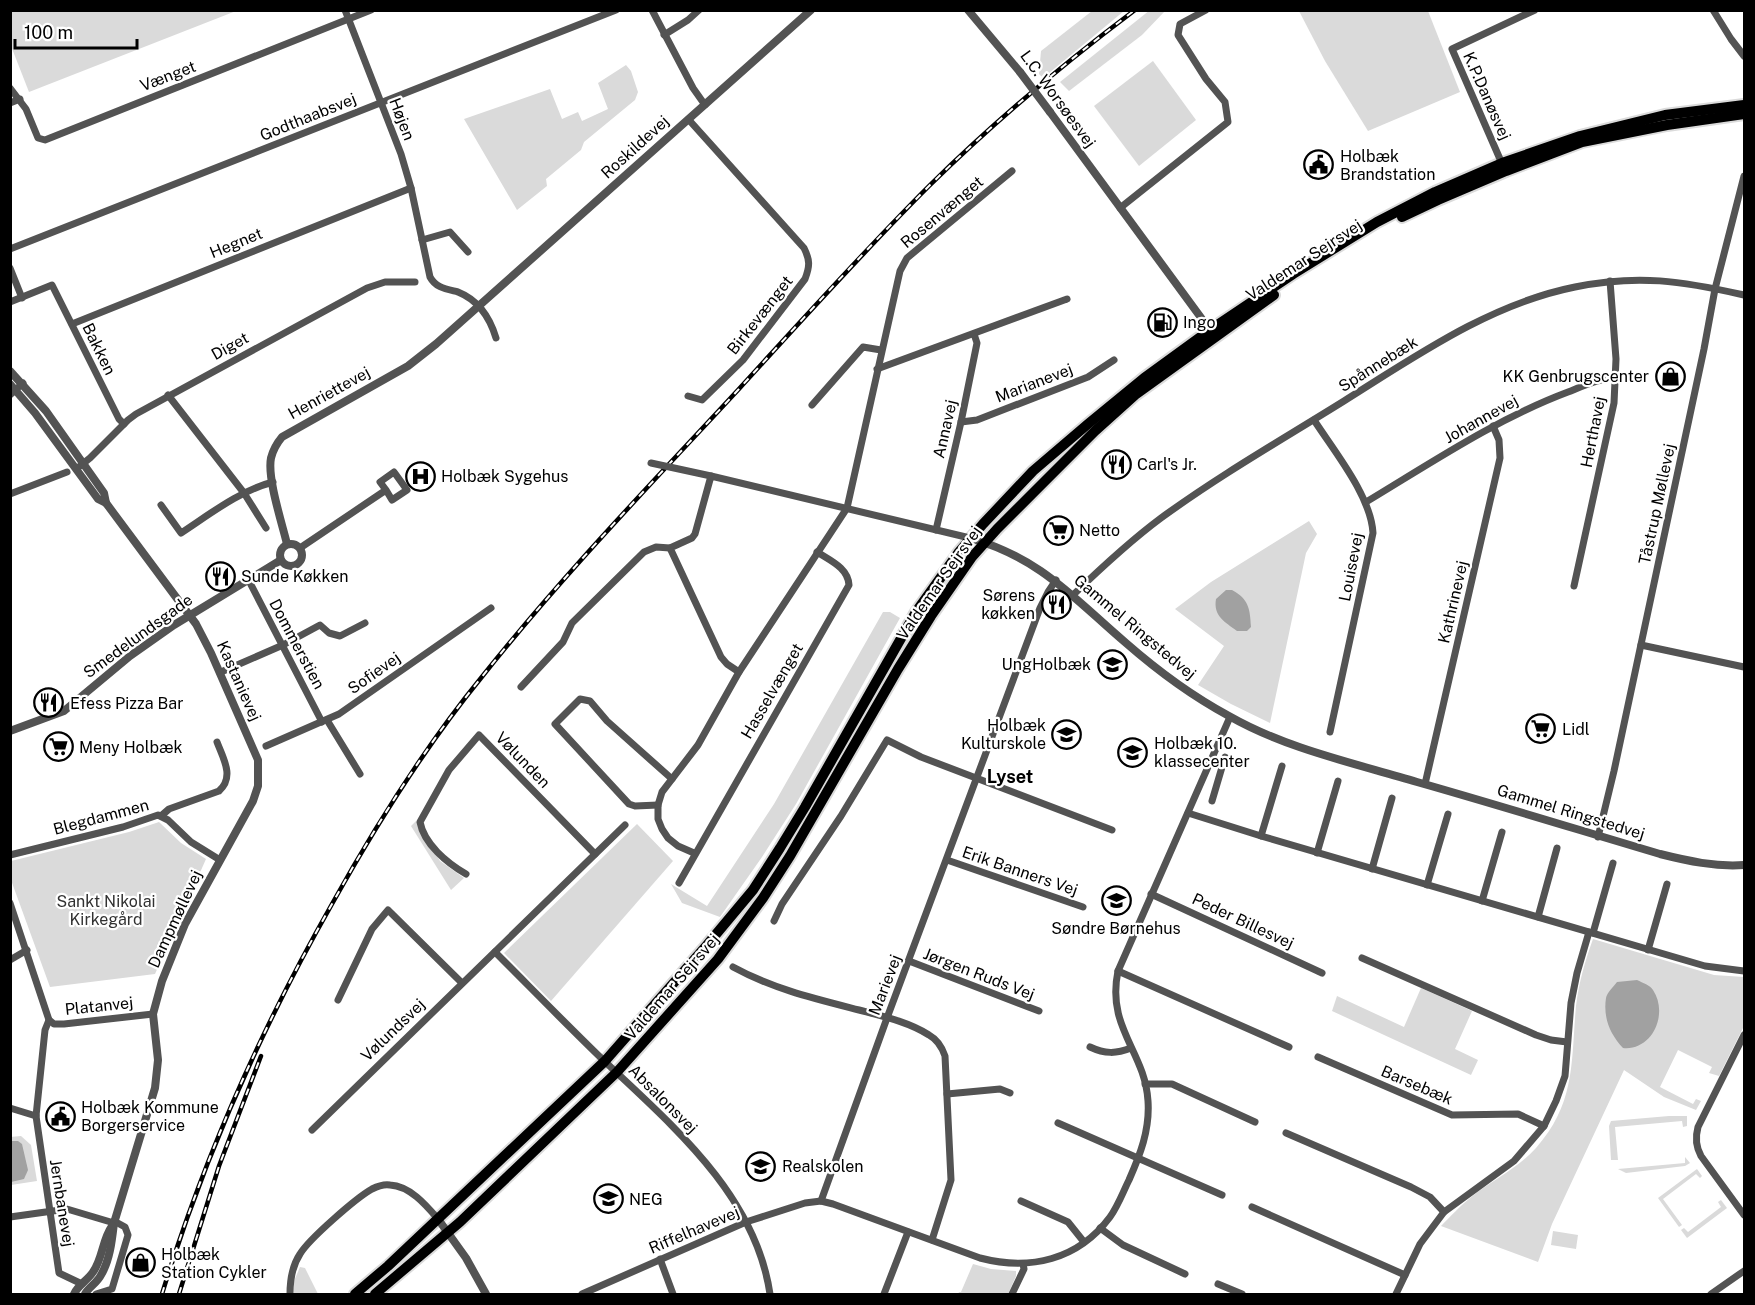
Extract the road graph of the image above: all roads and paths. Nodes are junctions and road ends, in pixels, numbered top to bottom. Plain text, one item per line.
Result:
1 (345, 10) edge
2 (371, 10) edge
3 (616, 10) edge
4 (652, 10) edge
5 (699, 10) edge
6 (811, 10) edge
7 (968, 10) edge
8 (1206, 10) edge
9 (1535, 10) edge
10 (1713, 10) edge
11 (362, 12) edge
12 (349, 19) junction
13 (664, 35) junction
14 (1744, 56) edge
15 (10, 88) edge
16 (20, 99) junction
17 (10, 103) edge
18 (381, 103) junction
19 (705, 105) junction
20 (1744, 105) edge
21 (1744, 114) edge
22 (688, 120) junction
23 (1504, 167) junction
24 (1012, 171) dead end
25 (1744, 176) edge
26 (411, 188) junction
27 (1120, 208) junction
28 (422, 240) junction
29 (10, 249) edge
30 (468, 252) dead end
31 (10, 268) edge
32 (1610, 281) junction
33 (415, 282) dead end
34 (1715, 289) junction
35 (1744, 295) edge
36 (22, 298) junction
37 (1067, 299) dead end
38 (10, 302) edge
39 (480, 307) junction
40 (72, 324) junction
41 (1212, 333) junction
42 (974, 334) junction
43 (496, 338) dead end
44 (881, 350) junction
45 (1114, 360) dead end
46 (878, 369) junction
47 (10, 370) edge
48 (1616, 377) junction
49 (15, 388) edge
50 (168, 396) junction
51 (688, 396) dead end
52 (812, 405) dead end
53 (1314, 420) junction
54 (961, 422) junction
55 (123, 424) junction
56 (1493, 426) junction
57 (651, 463) dead end
58 (75, 468) junction
59 (711, 476) junction
60 (273, 482) junction
61 (386, 490) dead end
62 (244, 493) junction
63 (10, 494) edge
64 (1366, 502) junction
65 (161, 505) dead end
66 (847, 508) junction
67 (266, 528) dead end
68 (936, 530) junction
69 (970, 538) junction
70 (985, 543) junction
71 (287, 544) junction
72 (300, 548) junction
73 (670, 548) junction
74 (817, 552) junction
75 (281, 560) junction
76 (248, 579) junction
77 (1056, 580) junction
78 (1574, 586) dead end
79 (1073, 596) junction
80 (491, 608) dead end
81 (190, 615) junction
82 (365, 623) dead end
83 (283, 645) junction
84 (1641, 645) junction
85 (1744, 667) edge
86 (221, 672) junction
87 (739, 672) junction
88 (520, 687) dead end
89 (1230, 717) junction
90 (324, 721) junction
91 (10, 731) edge
92 (1330, 732) dead end
93 (217, 742) dead end
94 (266, 746) dead end
95 (1225, 756) dead end
96 (258, 760) joint
97 (1209, 765) junction
98 (1282, 766) dead end
99 (1222, 769) junction
100 (360, 774) dead end
101 (672, 779) junction
102 (977, 779) junction
103 (1338, 781) dead end
104 (1425, 784) junction
105 (1392, 798) dead end
106 (1212, 801) dead end
107 (658, 805) junction
108 (1188, 813) junction
109 (1448, 814) dead end
110 (161, 816) junction
111 (625, 825) dead end
112 (1112, 830) dead end
113 (1502, 832) dead end
114 (1261, 836) junction
115 (1598, 837) junction
116 (1557, 848) dead end
117 (694, 853) junction
118 (1317, 853) junction
119 (595, 854) junction
120 (10, 855) edge
121 (220, 860) junction
122 (947, 860) junction
123 (1613, 863) dead end
124 (1744, 865) edge
125 (1372, 869) junction
126 (466, 874) dead end
127 (679, 883) dead end
128 (1667, 884) dead end
129 (1427, 885) junction
130 (1151, 894) junction
131 (1482, 901) junction
132 (10, 903) edge
133 (1083, 908) dead end
134 (1538, 917) junction
135 (774, 921) dead end
136 (1591, 933) junction
137 (27, 950) junction
138 (1648, 950) junction
139 (495, 952) junction
140 (1362, 958) dead end
141 (10, 960) edge
142 (909, 962) junction
143 (733, 967) dead end
144 (1118, 971) junction
145 (1744, 971) edge
146 (1322, 973) dead end
147 (462, 983) junction
148 (338, 1000) dead end
149 (1039, 1011) dead end
150 (153, 1014) junction
151 (887, 1018) junction
152 (50, 1020) junction
153 (1744, 1035) edge
154 (1567, 1042) junction
155 (1090, 1047) dead end
156 (1289, 1047) dead end
157 (1131, 1048) junction
158 (1318, 1057) dead end
159 (604, 1061) junction
160 (617, 1072) junction
161 (1146, 1084) junction
162 (1010, 1093) dead end
163 (947, 1094) junction
164 (10, 1108) edge
165 (36, 1116) junction
166 (1256, 1122) dead end
167 (1058, 1123) dead end
168 (1544, 1126) junction
169 (312, 1130) dead end
170 (1286, 1133) dead end
171 (1139, 1158) junction
172 (1222, 1195) dead end
173 (821, 1201) junction
174 (1021, 1201) dead end
175 (1252, 1207) dead end
176 (50, 1211) junction
177 (1444, 1212) junction
178 (1744, 1215) edge
179 (10, 1217) edge
180 (438, 1219) junction
181 (746, 1221) junction
182 (114, 1222) junction
183 (1100, 1228) junction
184 (448, 1232) junction
185 (908, 1232) junction
186 (932, 1240) junction
187 (1084, 1242) junction
188 (660, 1259) junction
189 (1023, 1264) junction
190 (1744, 1272) edge
191 (1185, 1274) dead end
192 (1405, 1275) junction
193 (82, 1284) junction
194 (1218, 1284) dead end
195 (74, 1294) edge
196 (85, 1294) edge
197 (96, 1294) edge
198 (290, 1294) edge
199 (355, 1294) edge
200 (375, 1294) edge
201 (486, 1294) edge
202 (582, 1294) edge
203 (673, 1294) edge
204 (770, 1294) edge
205 (884, 1294) edge
206 (1012, 1294) edge
207 (1242, 1294) edge
208 (1396, 1294) edge
209 (1711, 1294) edge

1 - 12 street, Højen
2 - 11 street, Vænget
3 - 18 street, Godthaabsvej
4 - 13 street
5 - 13 street
6 - 19 street, Roskildevej
7 - 27 street, L.C. Worsøesvej, bridge
8 - 27 street
9 - 23 street, K.P.Danøsvej
10 - 14 street
11 - 12 street, Vænget
12 - 16 street, Vænget
12 - 18 street, Højen
13 - 19 street
15 - 16 street, Vænget
16 - 17 street
18 - 26 street, Højen
18 - 29 street, Godthaabsvej
19 - 22 street, Roskildevej
20 - 23 main road, Valdemar Sejrsvej
21 - 23 main road, Valdemar Sejrsvej
22 - 39 street, Roskildevej
22 - 51 street, Birkevænget
23 - 41 main road, Valdemar Sejrsvej
24 - 44 street, Rosenvænget
25 - 34 street, Tåstrup Møllevej
26 - 28 street, Højen
26 - 40 street, Hegnet
27 - 41 street, L.C. Worsøesvej
28 - 30 street
28 - 39 street, Højen
31 - 36 street
32 - 34 street, Spånnebæk
32 - 48 street, Herthavej
32 - 53 street, Spånnebæk
33 - 50 street, Diget
34 - 35 street, Spånnebæk
34 - 84 street, Tåstrup Møllevej
36 - 38 street
36 - 40 street, Bakken
37 - 42 street
39 - 43 street
39 - 60 street, Henriettevej
40 - 55 street, Bakken
41 - 69 main road, Valdemar Sejrsvej
41 - 70 main road, Valdemar Sejrsvej
42 - 46 street
42 - 54 street, Annavej
44 - 46 street, Rosenvænget
44 - 52 street
45 - 54 street, Marianevej
46 - 66 street, Rosenvænget
47 - 49 street, Kastanievej
48 - 56 street, Johannevej
48 - 78 street, Herthavej
49 - 58 street, Kastanievej
50 - 55 street, Diget
50 - 62 street
53 - 64 street, Louisevej
53 - 79 street, Spånnebæk
54 - 68 street, Annavej
55 - 58 street, Diget
56 - 64 street, Johannevej
56 - 104 street, Kathrinevej
57 - 59 street, Gammel Ringstedvej, bridge
58 - 63 street
58 - 81 street, Kastanievej
59 - 66 street, Gammel Ringstedvej
59 - 73 street
60 - 62 street
60 - 71 street, Henriettevej
61 - 72 street
62 - 65 street
62 - 67 street
64 - 92 street, Louisevej
66 - 68 street, Gammel Ringstedvej
66 - 74 street
68 - 69 street, Gammel Ringstedvej
69 - 70 street, Gammel Ringstedvej
69 - 159 main road, Valdemar Sejrsvej
70 - 77 street, Gammel Ringstedvej
70 - 160 main road, Valdemar Sejrsvej
71 - 72 street
71 - 75 street
72 - 75 street
73 - 87 street
73 - 88 street
74 - 87 street
74 - 117 street, Hasselvænget
75 - 76 street, Smedelundsgade
76 - 81 street, Smedelundsgade
76 - 83 street, Dommerstien
77 - 79 street, Gammel Ringstedvej
77 - 102 street, Marievej
79 - 89 street, Gammel Ringstedvej
80 - 90 street, Sofievej
81 - 86 street, Kastanievej
81 - 91 street, Smedelundsgade
82 - 83 street
83 - 86 street
83 - 90 street, Dommerstien
84 - 85 street
84 - 115 street, Tåstrup Møllevej
86 - 96 street, Kastanievej
87 - 101 street
89 - 97 street
89 - 104 street, Gammel Ringstedvej
90 - 94 street, Sofievej
90 - 100 street, Dommerstien
93 - 110 street
95 - 99 street
96 - 121 street, Dampmøllevej
97 - 99 street
97 - 108 street
98 - 114 street
99 - 106 street
101 - 107 street
101 - 107 street
102 - 112 street
102 - 122 street, Marievej
102 - 135 street
103 - 118 street
104 - 115 street, Gammel Ringstedvej
105 - 125 street
107 - 117 street
108 - 114 street
108 - 130 street
109 - 129 street
110 - 120 street, Blegdammen
110 - 121 street, Blegdammen
111 - 119 street
113 - 131 street
114 - 118 street
115 - 124 street, Gammel Ringstedvej
116 - 134 street
117 - 127 street, Hasselvænget
118 - 125 street
119 - 126 street, Vølunden
119 - 139 street
121 - 150 street, Dampmøllevej
122 - 133 street, Erik Banners Vej
122 - 142 street, Marievej
123 - 136 street
125 - 129 street
128 - 138 street
129 - 131 street
130 - 144 street
130 - 146 street, Peder Billesvej
131 - 134 street
132 - 137 street
134 - 136 street
136 - 138 street
136 - 154 street
137 - 141 street
137 - 152 street
138 - 145 street
139 - 147 street, Vølundsvej
139 - 159 street, Absalonsvej
140 - 154 street
142 - 149 street, Jørgen Ruds Vej
142 - 151 street, Marievej
143 - 151 street
144 - 156 street
144 - 157 street
147 - 148 street
147 - 169 street, Vølundsvej
150 - 152 street, Platanvej
150 - 182 street, Dampmøllevej
151 - 163 street
151 - 173 street, Marievej
152 - 165 street, Jernbanevej
153 - 178 street
154 - 168 street
155 - 157 street
157 - 161 street
158 - 168 street, Barsebæk
159 - 160 street, Absalonsvej
159 - 180 main road, Valdemar Sejrsvej
160 - 181 street, Absalonsvej
160 - 184 main road, Valdemar Sejrsvej
161 - 166 street
161 - 171 street
162 - 163 street
163 - 186 street
164 - 165 street
165 - 176 street, Jernbanevej
167 - 171 street
168 - 177 street
170 - 177 street
171 - 172 street
171 - 183 street
173 - 181 street, Riffelhavevej
173 - 185 street
174 - 187 street
175 - 192 street
176 - 179 street
176 - 182 street
176 - 193 street, Jernbanevej
177 - 192 street
180 - 184 street
180 - 198 street
180 - 199 main road, Valdemar Sejrsvej
181 - 188 street, Riffelhavevej
181 - 204 street, Absalonsvej
182 - 193 street
182 - 196 street
182 - 197 street
183 - 187 street
183 - 191 street
184 - 200 main road, Valdemar Sejrsvej
184 - 201 street
185 - 186 street
185 - 205 street
186 - 189 street
187 - 189 street
188 - 202 street, Riffelhavevej
188 - 203 street
189 - 206 street
190 - 209 street
192 - 208 street
193 - 195 street
194 - 207 street

